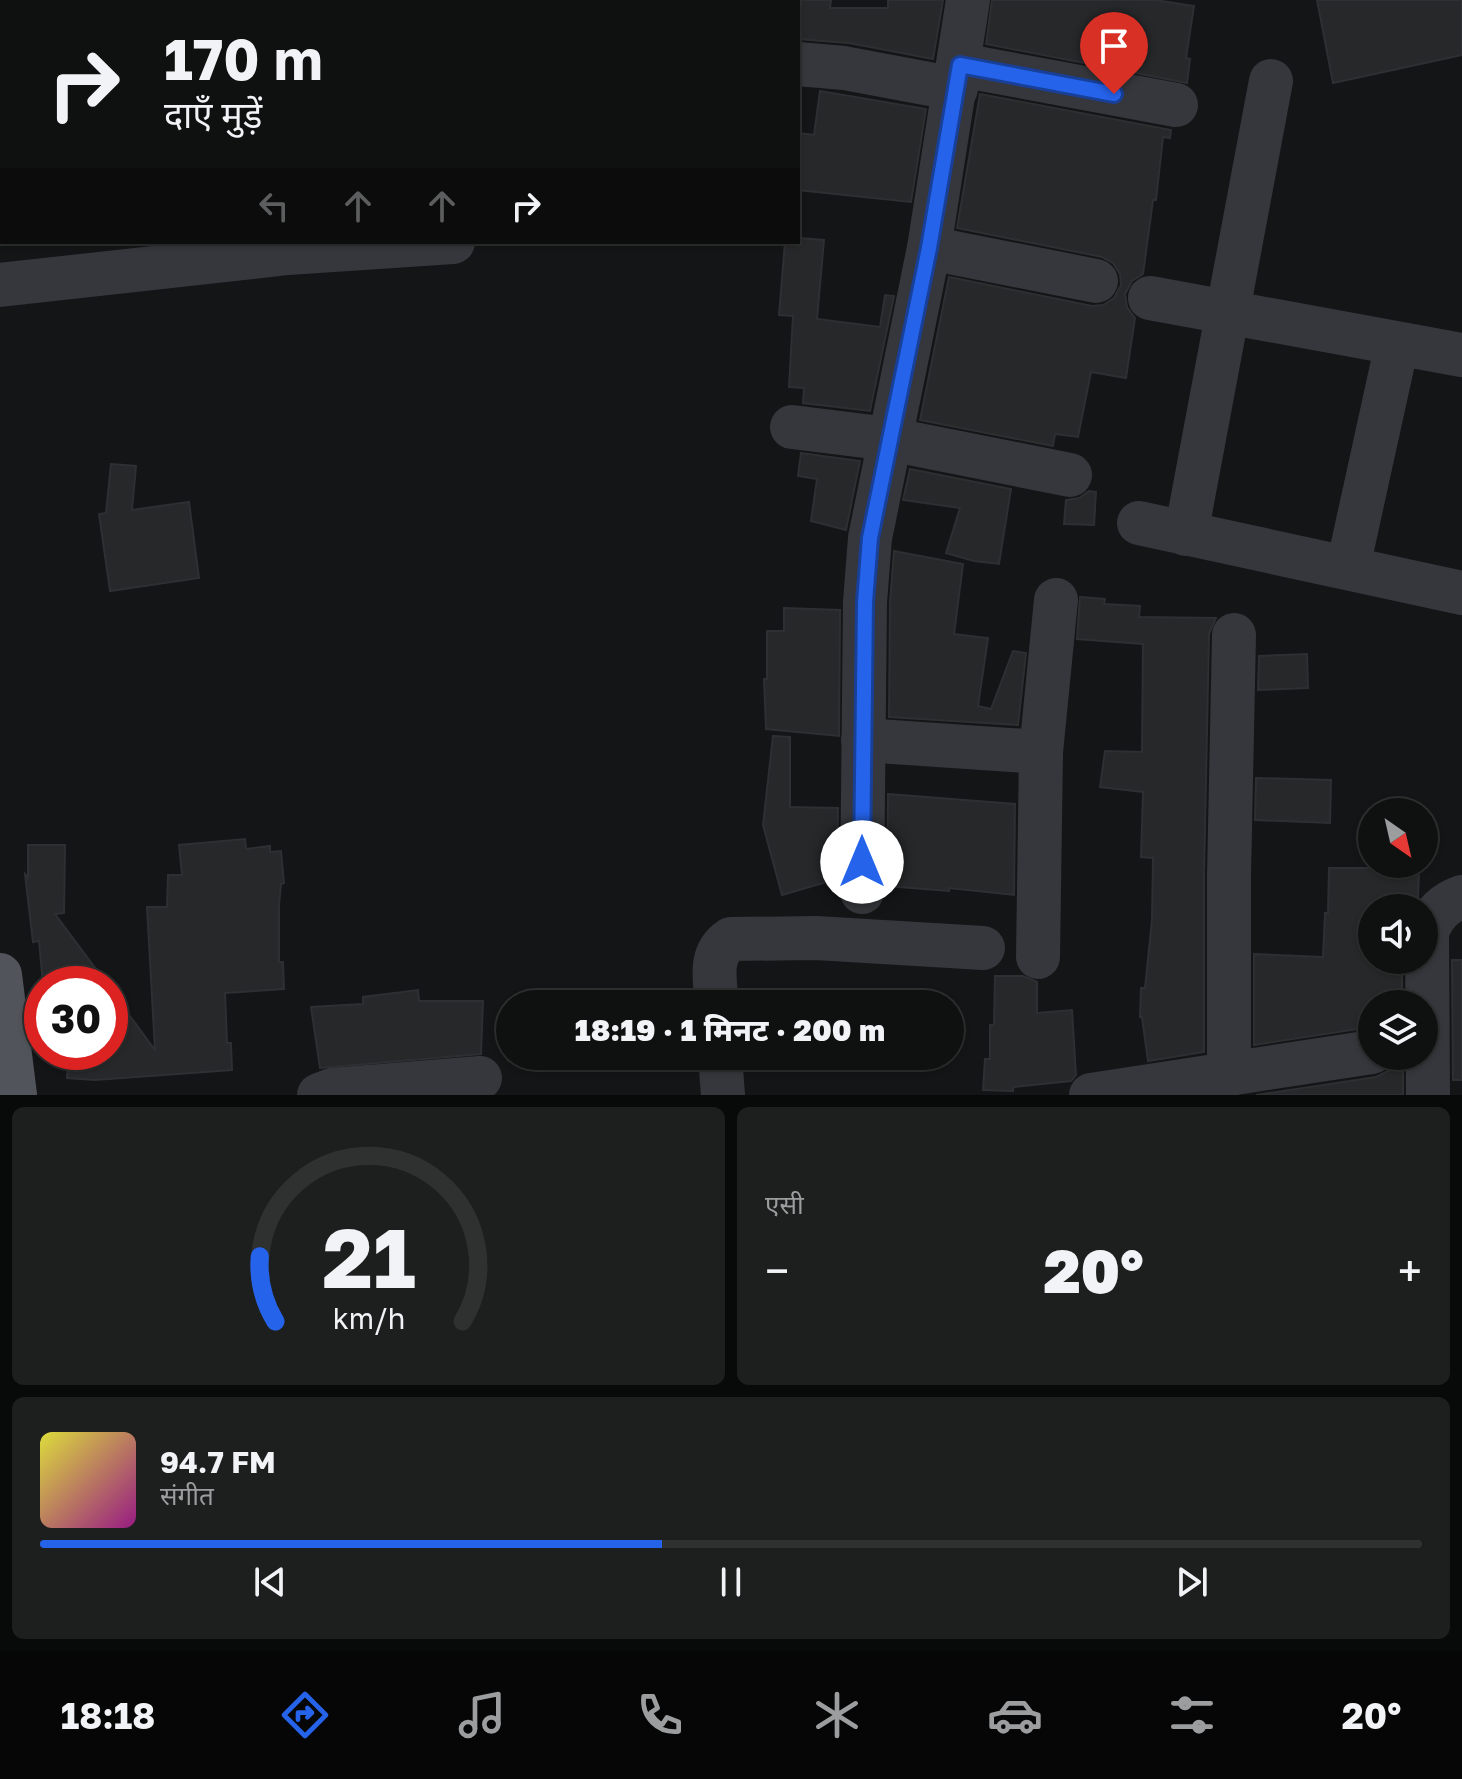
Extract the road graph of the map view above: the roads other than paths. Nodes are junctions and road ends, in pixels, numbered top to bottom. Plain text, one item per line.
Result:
1 (968, 0) edge
2 (800, 64) edge
3 (958, 77) junction
4 (1271, 81) dead end
5 (1176, 105) dead end
6 (423, 244) edge
7 (929, 248) junction
8 (1096, 281) dead end
9 (0, 285) edge
10 (1150, 298) dead end
11 (1225, 312) junction
12 (1397, 344) junction
13 (1462, 355) edge
14 (792, 427) dead end
15 (889, 439) junction
16 (1070, 475) dead end
17 (1139, 523) dead end
18 (1186, 534) junction
19 (1348, 567) junction
20 (1462, 593) edge
21 (1056, 600) dead end
22 (1234, 635) dead end
23 (863, 740) junction
24 (1041, 752) junction
25 (862, 892) dead end
26 (1462, 897) edge
27 (983, 948) dead end
28 (1038, 957) dead end
29 (0, 975) edge
30 (716, 990) edge
31 (1426, 990) edge
32 (1358, 1055) edge
33 (721, 1070) edge
34 (1427, 1070) edge
35 (480, 1078) dead end
36 (1254, 1080) edge
37 (15, 1095) edge
38 (319, 1095) edge
39 (723, 1095) edge
40 (1091, 1095) edge
41 (1428, 1095) edge

1 - 3 street
2 - 3 street
3 - 5 street
3 - 7 street
4 - 11 street
6 - 9 street
7 - 8 street
7 - 15 street
10 - 11 street
11 - 12 street
11 - 18 street
12 - 13 street
12 - 19 street
14 - 15 street
15 - 16 street
15 - 23 street
17 - 18 street
18 - 19 street
19 - 20 street
21 - 24 street
22 - 36 street
23 - 24 street
23 - 25 street
24 - 28 street
26 - 31 street
27 - 30 street
29 - 37 main road
32 - 36 street
33 - 39 street
34 - 41 street
35 - 38 street
36 - 40 street

